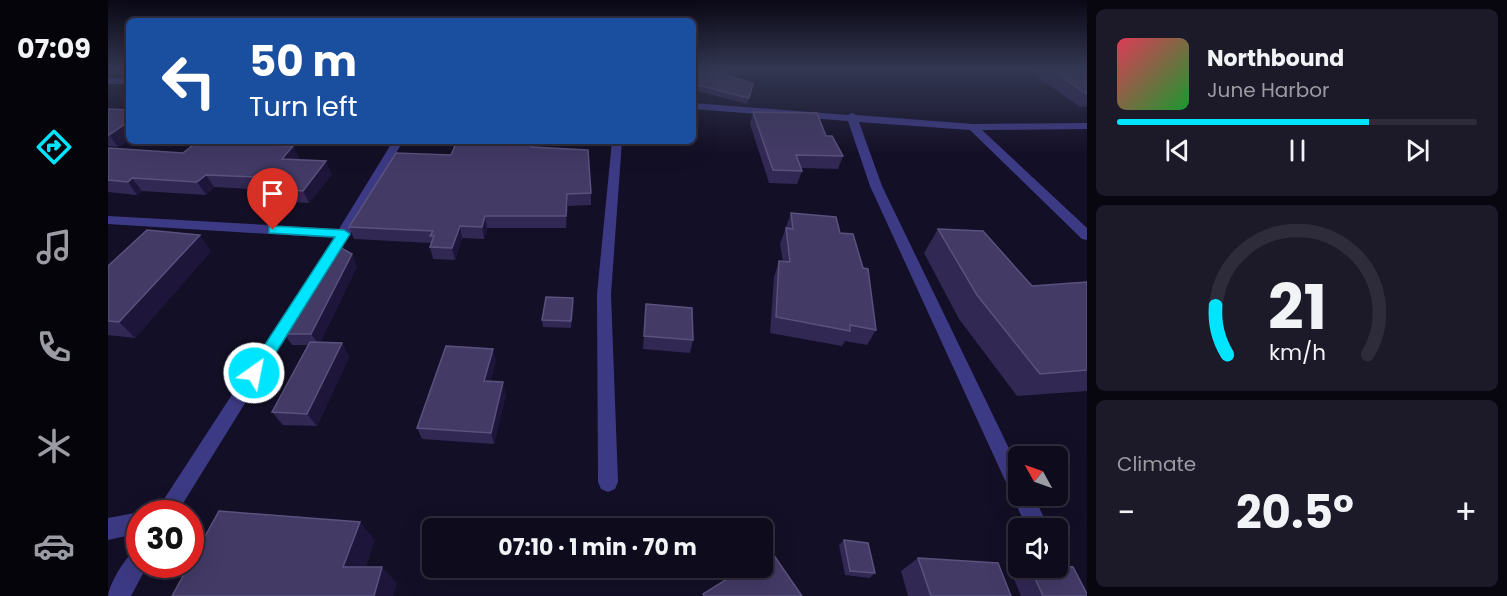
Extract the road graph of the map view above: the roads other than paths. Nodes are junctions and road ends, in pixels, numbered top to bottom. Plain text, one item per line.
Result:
1 (696, 106) edge
2 (852, 116) junction
3 (1087, 126) edge
4 (973, 127) junction
5 (396, 144) edge
6 (617, 144) edge
7 (108, 220) edge
8 (344, 234) junction
9 (1087, 236) edge
10 (1008, 466) edge
11 (608, 482) dead end
12 (173, 500) edge
13 (128, 578) edge
14 (118, 596) edge

1 - 2 street
2 - 4 street
2 - 10 street
3 - 4 street
4 - 9 street
5 - 8 street
6 - 11 street
7 - 8 street
8 - 12 street
13 - 14 street

